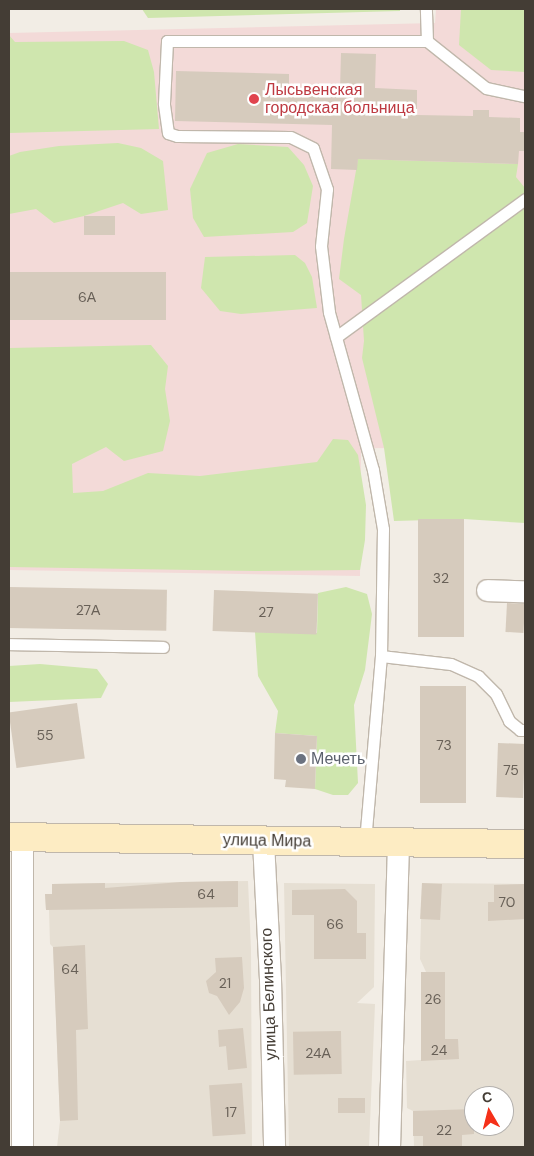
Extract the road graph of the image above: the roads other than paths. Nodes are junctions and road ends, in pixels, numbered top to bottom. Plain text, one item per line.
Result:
1 (426, 9) edge
2 (428, 41) junction
3 (525, 96) edge
4 (525, 199) edge
5 (336, 337) junction
6 (487, 590) dead end
7 (525, 591) edge
8 (9, 644) edge
9 (164, 647) dead end
10 (381, 656) junction
11 (525, 730) edge
12 (15, 837) edge
13 (263, 841) junction
14 (366, 842) junction
15 (398, 842) junction
16 (525, 844) edge
17 (22, 1147) edge
18 (274, 1147) edge
19 (389, 1147) edge

1 - 2 lane
2 - 3 lane
2 - 5 lane
4 - 5 lane
5 - 10 lane
6 - 7 street
8 - 9 lane
10 - 11 lane
10 - 14 lane
12 - 13 street, улица Мира
12 - 17 street
13 - 14 street, улица Мира
13 - 18 street, улица Белинского
14 - 15 street, улица Мира
15 - 16 street, улица Мира
15 - 19 street

